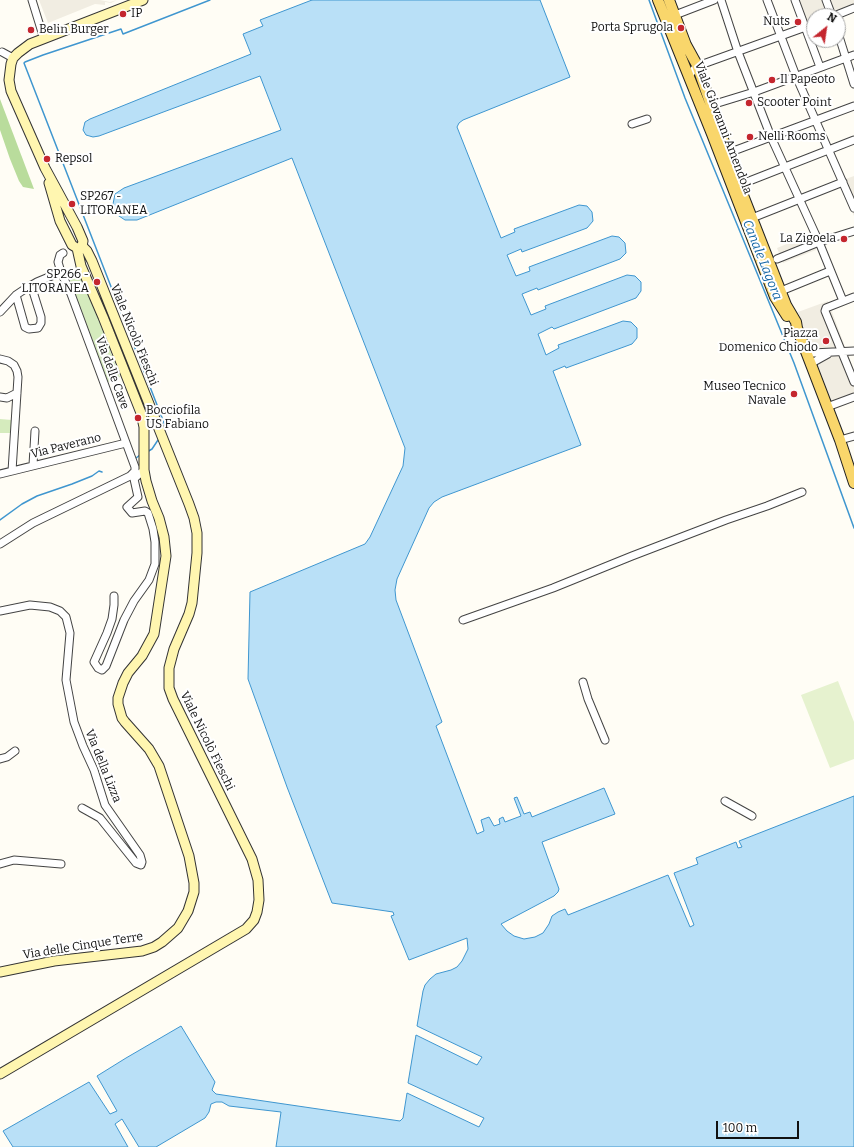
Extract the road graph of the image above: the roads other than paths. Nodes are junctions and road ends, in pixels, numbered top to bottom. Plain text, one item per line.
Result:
1 (32, 0) edge
2 (143, 0) edge
3 (658, 0) edge
4 (669, 0) edge
5 (714, 0) edge
6 (721, 0) edge
7 (767, 0) edge
8 (795, 0) edge
9 (675, 15) junction
10 (805, 27) junction
11 (781, 35) junction
12 (44, 39) junction
13 (843, 48) edge
14 (2, 52) dead end
15 (738, 52) junction
16 (854, 55) edge
17 (13, 58) junction
18 (846, 58) junction
19 (696, 65) junction
20 (820, 67) junction
21 (689, 76) junction
22 (796, 76) junction
23 (854, 84) edge
24 (754, 92) junction
25 (711, 106) junction
26 (854, 106) edge
27 (647, 119) dead end
28 (815, 120) junction
29 (632, 124) dead end
30 (771, 137) junction
31 (854, 140) edge
32 (829, 150) junction
33 (728, 153) junction
34 (785, 167) junction
35 (45, 168) junction
36 (843, 182) junction
37 (739, 185) junction
38 (799, 200) junction
39 (854, 208) edge
40 (752, 218) junction
41 (854, 231) edge
42 (819, 242) junction
43 (74, 246) junction
44 (777, 258) dead end
45 (830, 271) junction
46 (61, 272) junction
47 (31, 285) junction
48 (781, 291) junction
49 (16, 295) junction
50 (854, 297) edge
51 (843, 301) junction
52 (0, 312) edge
53 (797, 328) junction
54 (805, 349) junction
55 (841, 351) junction
56 (854, 351) edge
57 (832, 352) junction
58 (0, 359) edge
59 (810, 364) junction
60 (854, 382) edge
61 (17, 393) junction
62 (0, 397) edge
63 (854, 397) edge
64 (827, 407) junction
65 (35, 431) dead end
66 (854, 436) edge
67 (840, 440) junction
68 (126, 443) junction
69 (33, 465) junction
70 (144, 470) junction
71 (12, 471) junction
72 (0, 474) edge
73 (853, 478) edge
74 (802, 492) dead end
75 (0, 544) edge
76 (114, 596) dead end
77 (0, 611) edge
78 (463, 620) dead end
79 (583, 682) dead end
80 (605, 740) dead end
81 (15, 751) dead end
82 (0, 759) edge
83 (725, 801) dead end
84 (82, 808) dead end
85 (752, 816) dead end
86 (0, 864) edge
87 (61, 864) dead end
88 (0, 972) edge
89 (0, 1074) edge

1 - 12 street
2 - 12 main road
3 - 21 main road, Viale Giovanni Amendola
4 - 9 main road, Viale Giovanni Amendola
5 - 9 street
6 - 15 street
7 - 11 street
8 - 10 street
9 - 19 main road, Viale Giovanni Amendola
10 - 11 street
10 - 20 street
11 - 15 street
11 - 22 street
12 - 17 main road
13 - 18 street
14 - 17 street
15 - 19 street
15 - 24 street
16 - 18 street
17 - 35 main road, Viale Nicolò Fieschi
18 - 20 street
18 - 23 street
19 - 21 street
19 - 25 main road, Viale Giovanni Amendola
20 - 22 street
21 - 53 main road, Viale Giovanni Amendola
22 - 24 street
22 - 28 street
24 - 25 street
24 - 30 street
25 - 33 main road, Viale Giovanni Amendola
26 - 28 street
27 - 29 street
28 - 30 street
28 - 32 street
30 - 33 street
30 - 34 street
31 - 32 street
32 - 34 street
32 - 36 street
33 - 37 main road, Viale Giovanni Amendola
34 - 37 street
34 - 38 street
35 - 43 main road, Viale Nicolò Fieschi
35 - 43 main road, Viale Nicolò Fieschi
36 - 38 street
36 - 39 street
37 - 40 main road, Viale Giovanni Amendola
38 - 40 street
38 - 42 street
40 - 48 main road, Viale Giovanni Amendola
41 - 42 street
42 - 44 street
42 - 45 street
43 - 46 street, Via delle Cave
43 - 70 main road, Via delle Cinque Terre
43 - 89 main road, Viale Nicolò Fieschi
45 - 48 street
45 - 51 street
46 - 47 street
46 - 68 street, Via delle Cave
47 - 49 street
47 - 49 street
48 - 53 main road, Viale Giovanni Amendola
49 - 52 street
50 - 51 street
51 - 55 street
53 - 54 main road, Viale Giovanni Amendola
54 - 57 street
54 - 59 main road, Viale Giovanni Amendola
55 - 56 street
55 - 57 street
55 - 60 street
57 - 59 street
58 - 61 street, Via Paverano
59 - 64 main road, Viale Giovanni Amendola
61 - 62 street
61 - 71 street, Via Paverano
63 - 64 street
64 - 67 main road, Viale Giovanni Amendola
65 - 69 street
66 - 67 street
67 - 73 main road, Viale Giovanni Amendola
68 - 69 street, Via Paverano
68 - 75 street, Via delle Cave
69 - 71 street, Via Paverano
70 - 76 street
70 - 88 main road, Via delle Cinque Terre
71 - 72 street, Via Paverano
74 - 78 street
77 - 84 street, Via della Lizza
79 - 80 street
81 - 82 street
83 - 85 street
86 - 87 street

